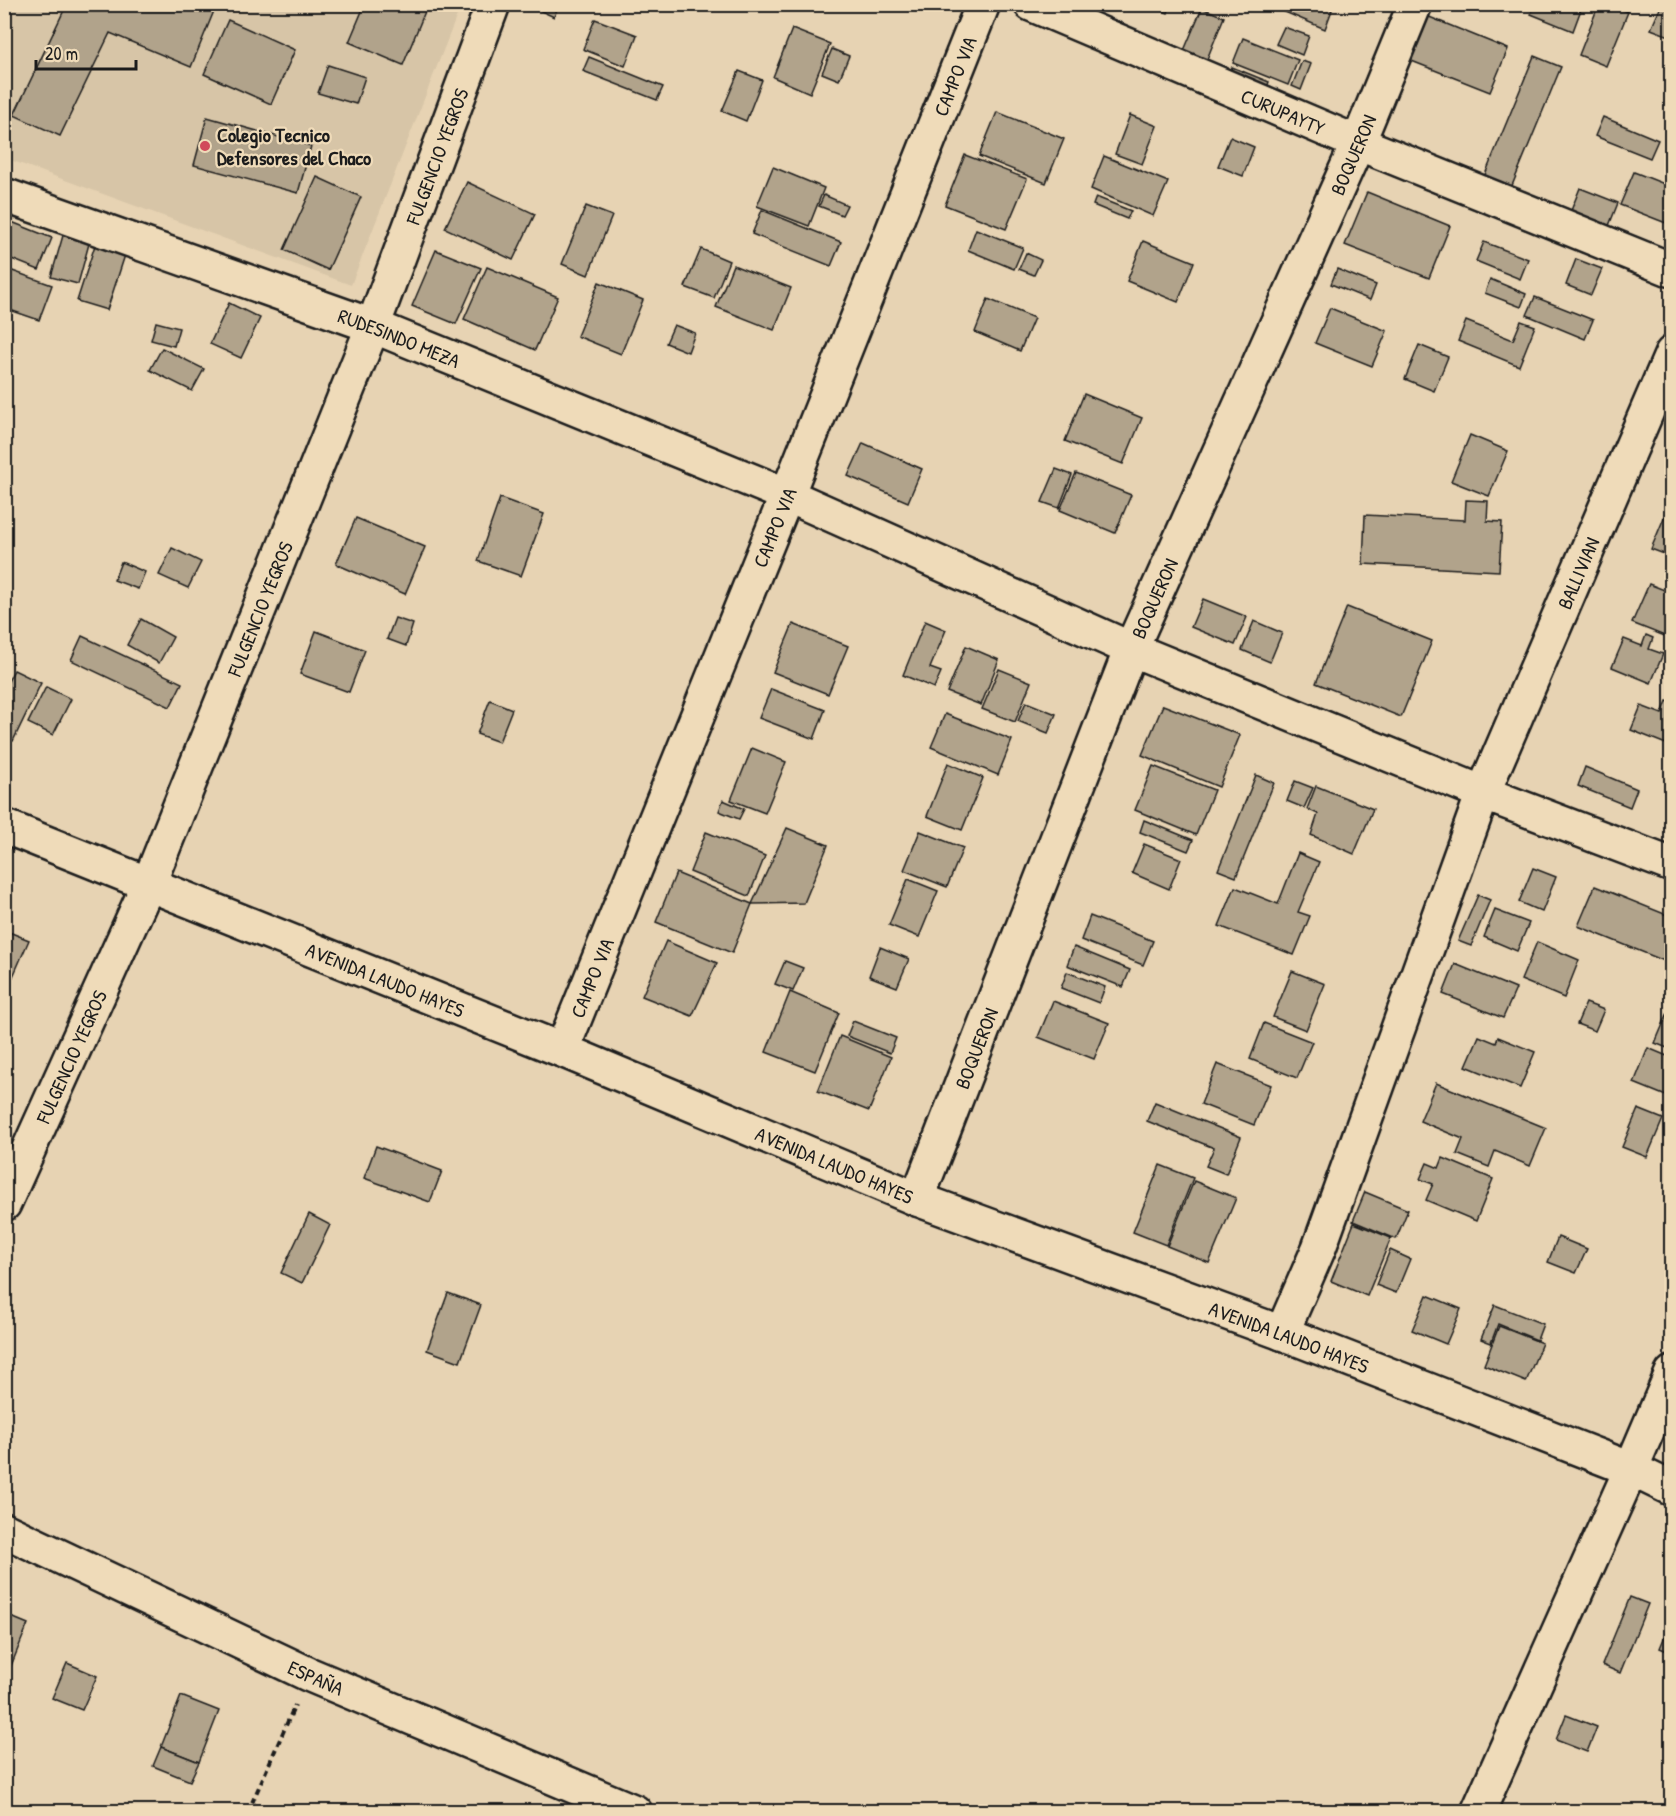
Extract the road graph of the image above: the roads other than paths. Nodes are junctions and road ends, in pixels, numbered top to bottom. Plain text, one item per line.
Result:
1 (493, 4) edge
2 (983, 4) edge
3 (1031, 4) edge
4 (1415, 4) edge
5 (1358, 143) junction
6 (4, 195) edge
7 (1671, 270) edge
8 (373, 326) junction
9 (1671, 353) edge
10 (788, 495) junction
11 (1131, 649) junction
12 (1483, 793) junction
13 (4, 826) edge
14 (4, 846) edge
15 (1671, 865) edge
16 (146, 891) junction
17 (562, 1050) junction
18 (917, 1199) junction
19 (4, 1204) edge
20 (1282, 1334) junction
21 (1671, 1373) edge
22 (1631, 1469) junction
23 (1671, 1489) edge
24 (4, 1530) edge
25 (635, 1812) edge
26 (1478, 1812) edge

1 - 8 street, FULGENCIO YEGROS
2 - 10 street, CAMPO VIA
3 - 5 street, CURUPAYTY
4 - 5 street, BOQUERON
5 - 7 street, CURUPAYTY
5 - 11 street, BOQUERON
6 - 8 street, RUDESINDO MEZA
8 - 10 street, RUDESINDO MEZA
8 - 16 street, FULGENCIO YEGROS
9 - 12 street, BALLIVIAN
10 - 11 street, RUDESINDO MEZA
10 - 17 street, CAMPO VIA
11 - 12 street, RUDESINDO MEZA
11 - 18 street, BOQUERON
12 - 15 street, RUDESINDO MEZA
12 - 20 street, BALLIVIAN
13 - 16 street, AVENIDA LAUDO HAYES
14 - 16 street
16 - 17 street, AVENIDA LAUDO HAYES
16 - 19 street, FULGENCIO YEGROS
17 - 18 street, AVENIDA LAUDO HAYES
18 - 20 street, AVENIDA LAUDO HAYES
20 - 22 street, AVENIDA LAUDO HAYES
21 - 22 street
22 - 23 street, AVENIDA LAUDO HAYES
22 - 26 street
24 - 25 street, ESPAÑA

